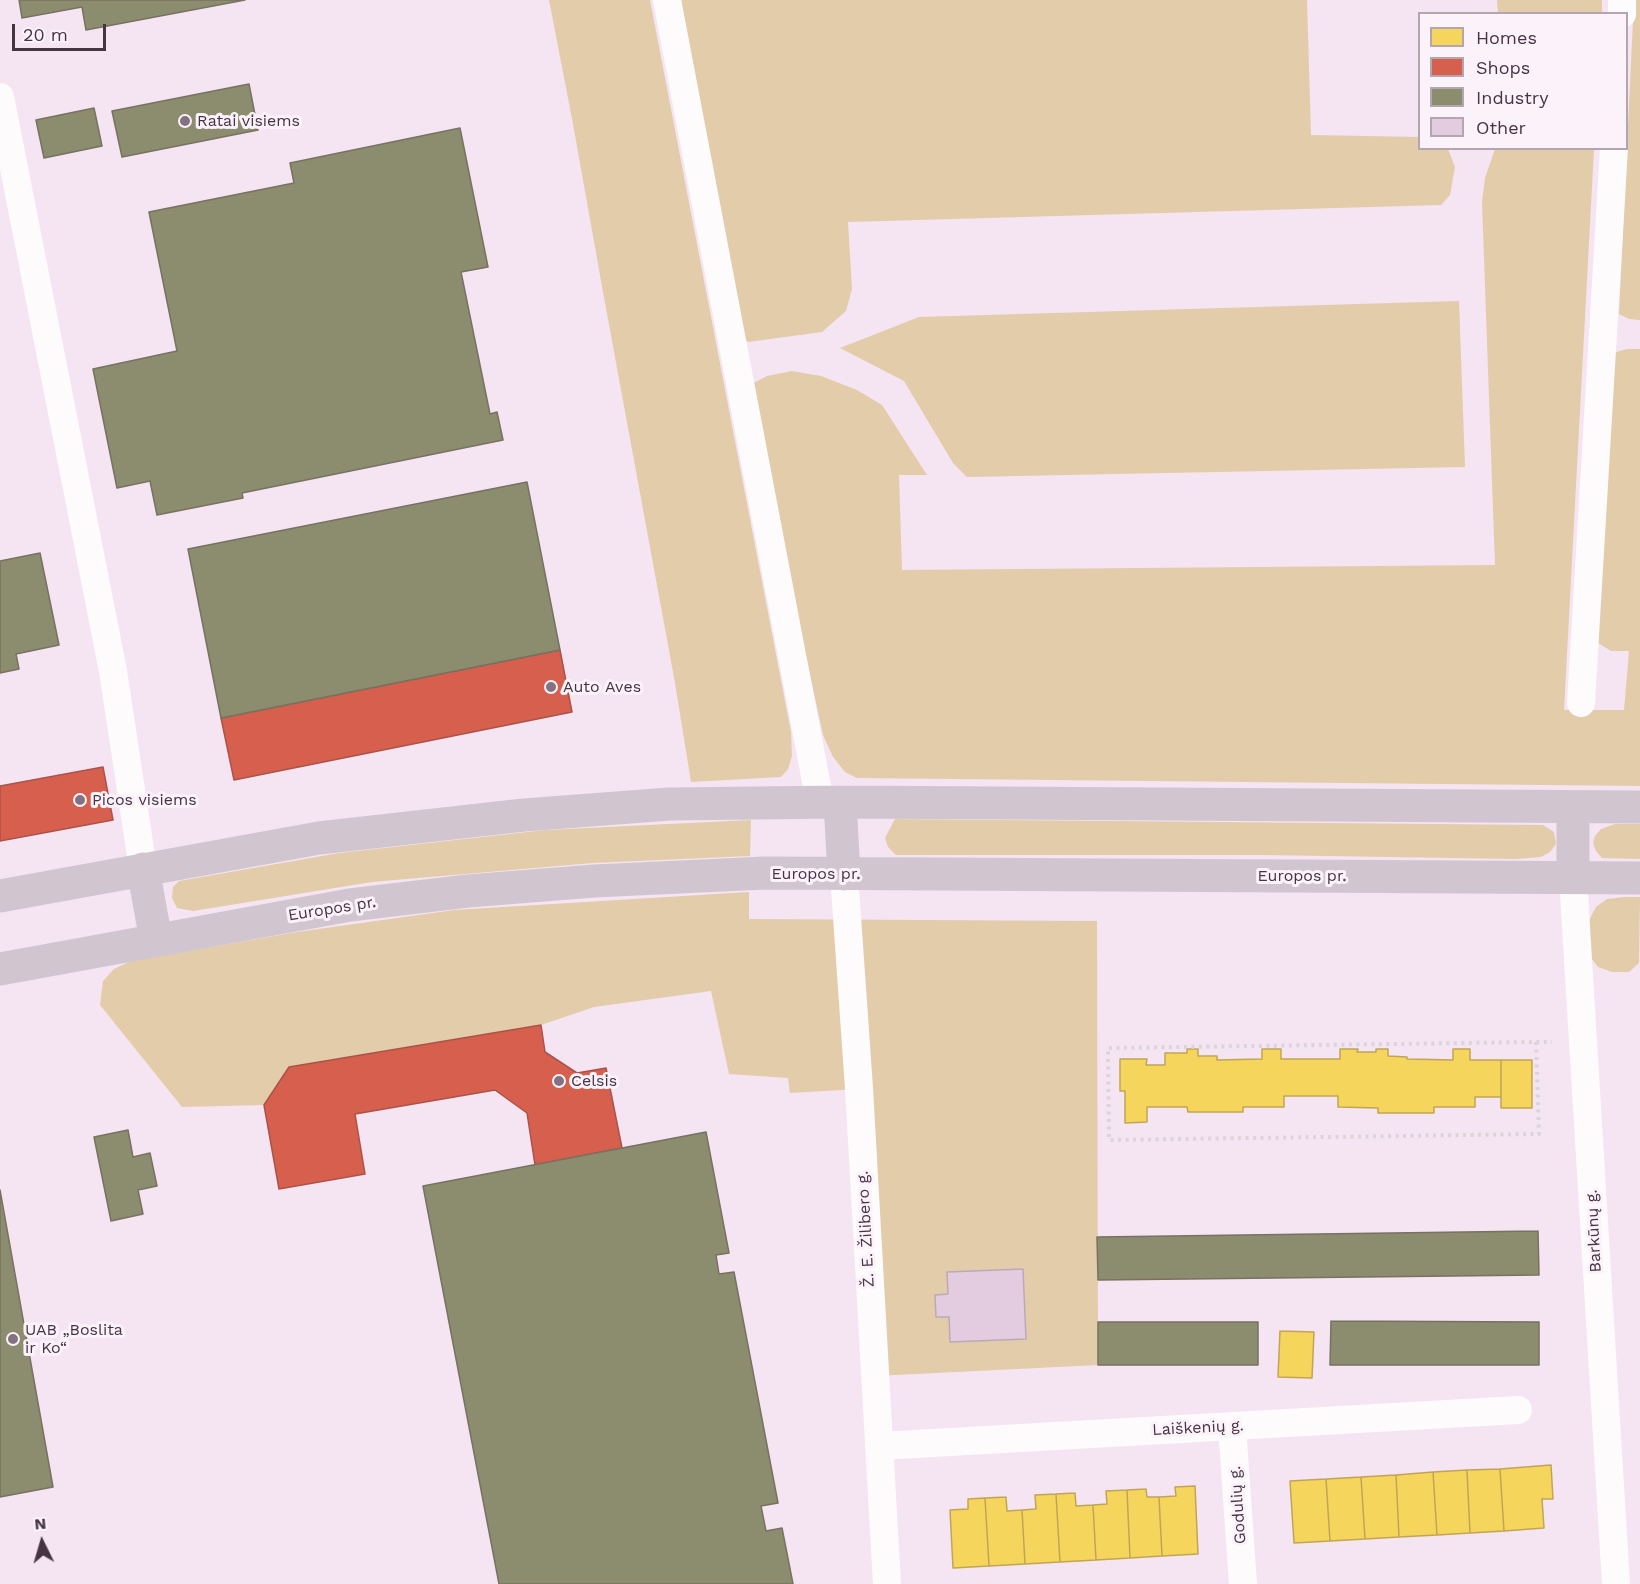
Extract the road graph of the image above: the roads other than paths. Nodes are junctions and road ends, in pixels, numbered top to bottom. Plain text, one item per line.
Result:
1 (667, 0) edge
2 (0, 97) edge
3 (1614, 150) edge
4 (10, 197) edge
5 (1581, 703) dead end
6 (830, 802) junction
7 (1573, 807) junction
8 (1640, 807) edge
9 (143, 869) junction
10 (844, 874) junction
11 (1573, 877) junction
12 (1640, 878) edge
13 (0, 896) edge
14 (156, 940) junction
15 (0, 969) edge
16 (1518, 1410) dead end
17 (1232, 1426) junction
18 (879, 1446) junction
19 (887, 1584) edge
20 (1243, 1584) edge
21 (1616, 1584) edge

1 - 6 street
2 - 4 street
3 - 5 street
4 - 9 street
6 - 7 main road
6 - 9 main road
6 - 10 main road
7 - 8 main road
7 - 11 main road
9 - 13 main road
9 - 14 main road
10 - 11 main road, Europos pr.
10 - 14 main road, Europos pr.
10 - 18 street, Ž. E. Žilibero g.
11 - 12 main road, Europos pr.
11 - 21 street, Barkūnų g.
14 - 15 main road, Europos pr.
16 - 17 street, Laiškenių g.
17 - 18 street, Laiškenių g.
17 - 20 street, Godulių g.
18 - 19 street, Ž. E. Žilibero g.

